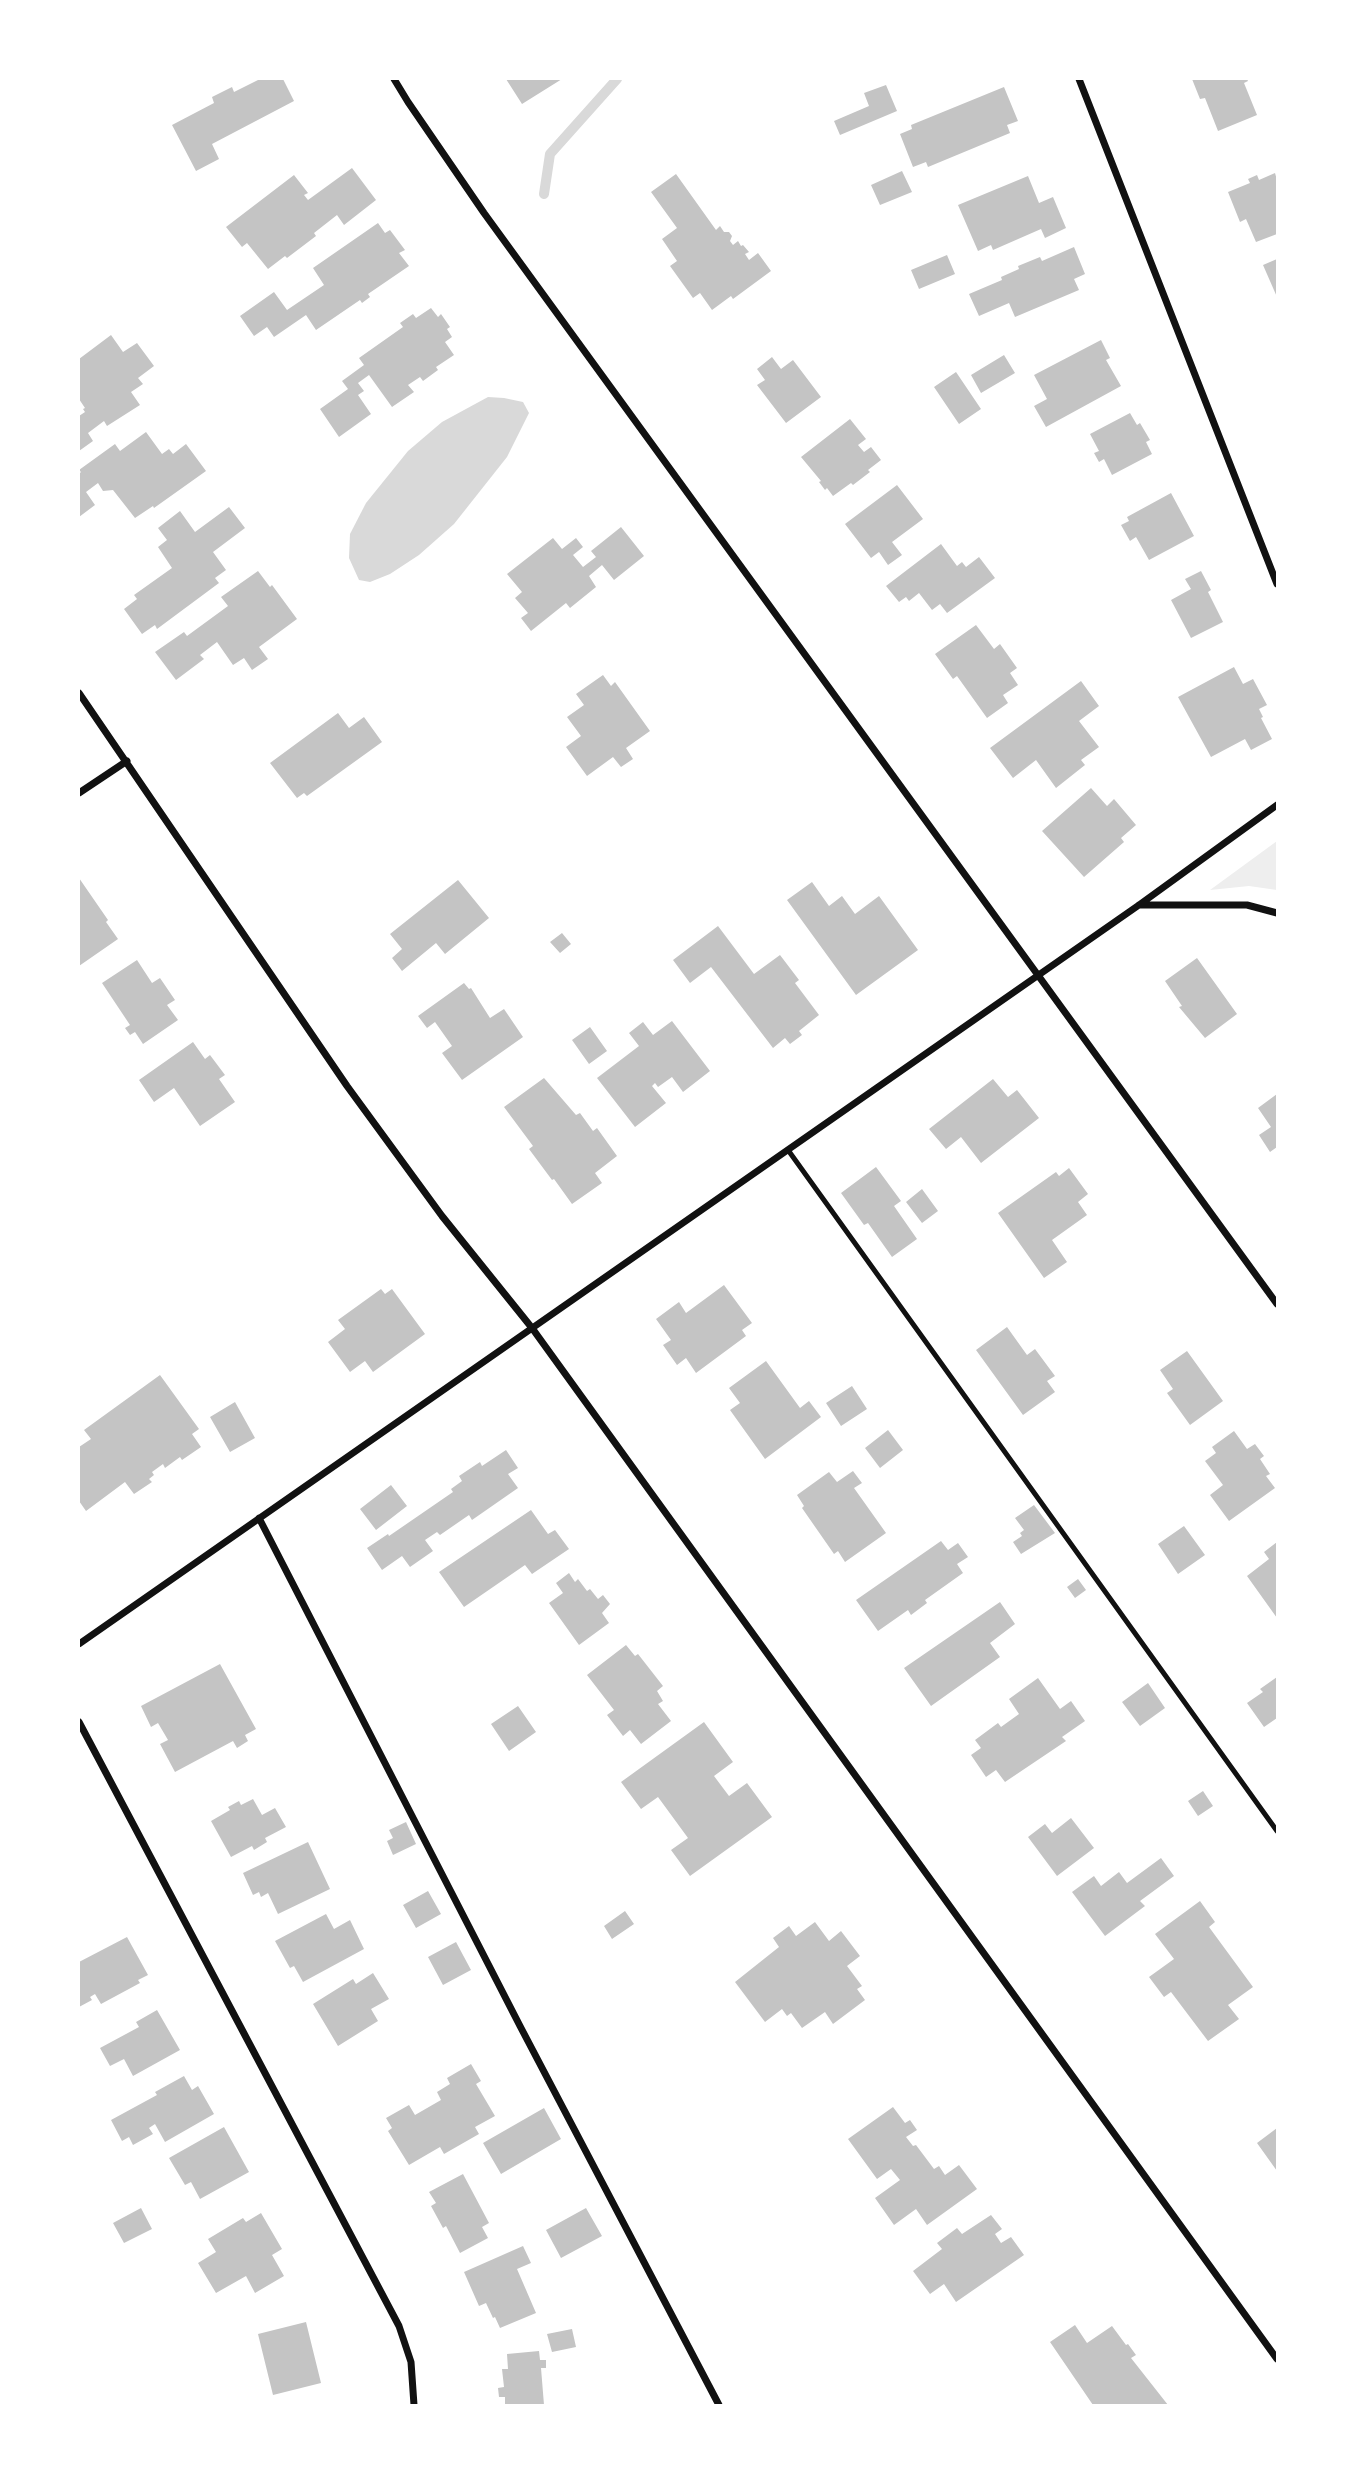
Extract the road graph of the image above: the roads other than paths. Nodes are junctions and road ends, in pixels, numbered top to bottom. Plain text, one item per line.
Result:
1 (394, 79) edge
2 (1079, 79) edge
3 (1277, 584) edge
4 (79, 693) edge
5 (127, 761) junction
6 (79, 793) edge
7 (1277, 805) edge
8 (1139, 905) junction
9 (1277, 913) edge
10 (1038, 973) junction
11 (788, 1150) junction
12 (1277, 1304) edge
13 (532, 1328) junction
14 (259, 1518) junction
15 (79, 1644) edge
16 (79, 1722) edge
17 (1277, 1831) edge
18 (1277, 2359) edge
19 (414, 2405) edge
20 (719, 2405) edge

1 - 10 street
2 - 3 street
4 - 5 street
5 - 6 street
5 - 13 street
7 - 8 street
8 - 9 street
8 - 10 street
10 - 11 street
10 - 12 street
11 - 13 street
11 - 17 lane
13 - 14 street
13 - 18 street
14 - 15 street
14 - 20 street
16 - 19 street

